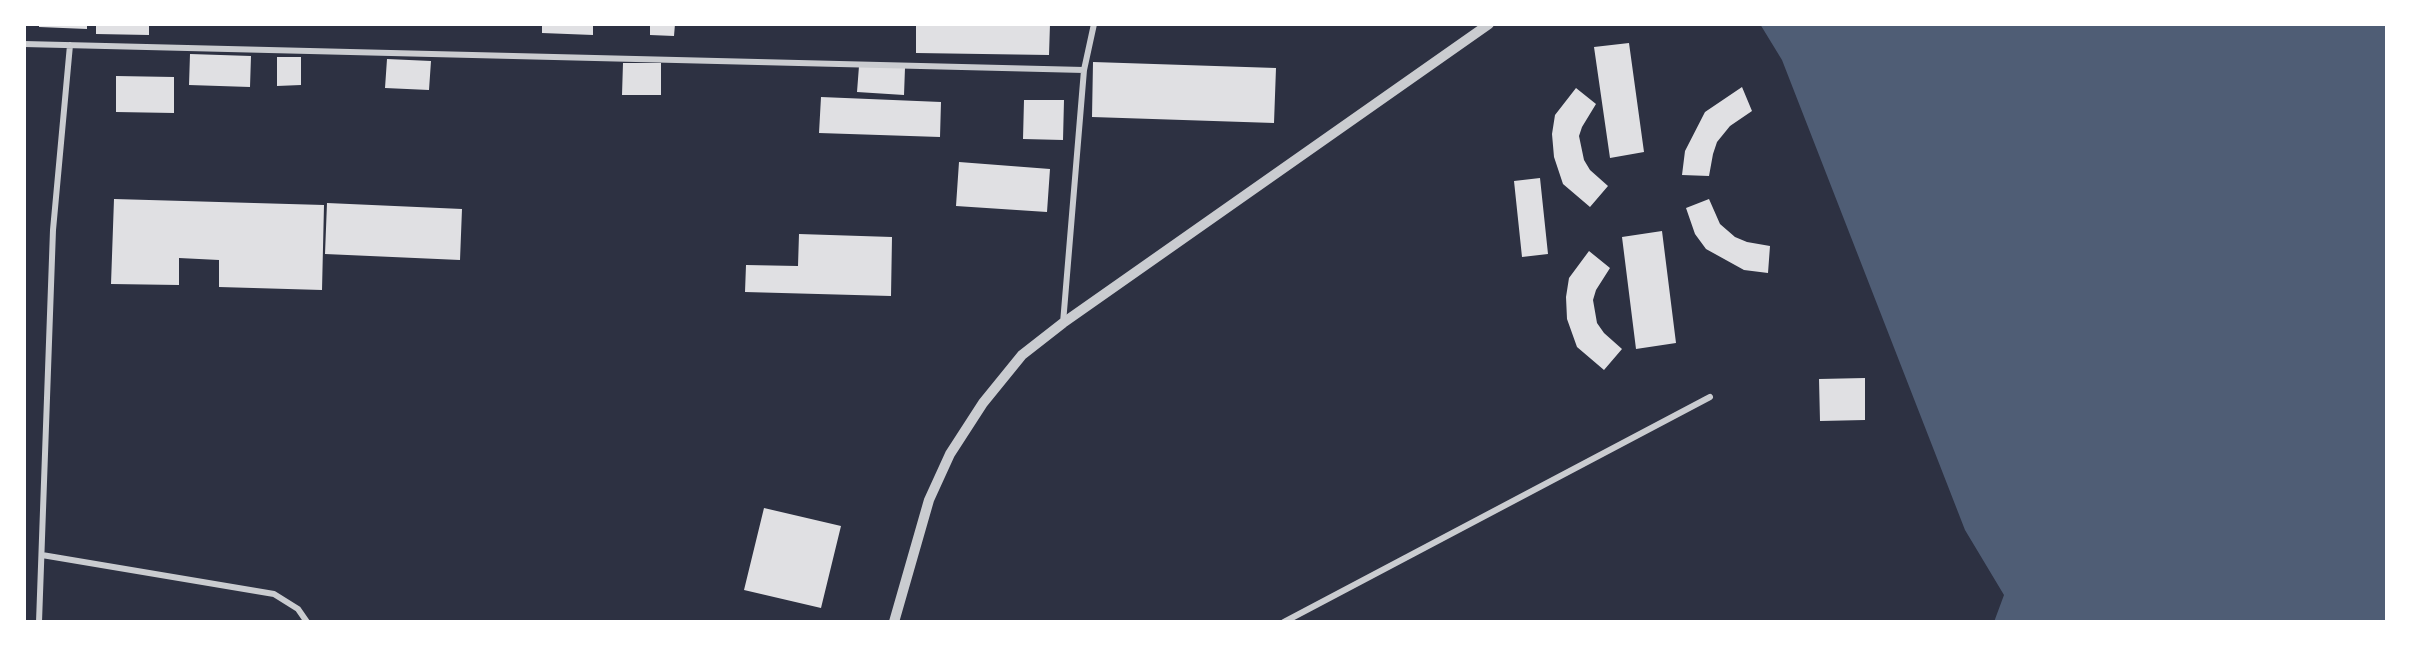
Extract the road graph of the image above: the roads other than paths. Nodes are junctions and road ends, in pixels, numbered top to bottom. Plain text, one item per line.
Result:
1 (1094, 24) edge
2 (1489, 24) edge
3 (24, 44) edge
4 (70, 45) junction
5 (1084, 70) junction
6 (1063, 323) junction
7 (1710, 397) dead end
8 (42, 555) junction
9 (39, 622) edge
10 (307, 622) edge
11 (894, 622) edge
12 (1284, 622) edge

1 - 5 street
2 - 6 street
3 - 4 street
4 - 5 street
4 - 8 street
5 - 6 street
6 - 11 street
7 - 12 street
8 - 9 street
8 - 10 street

